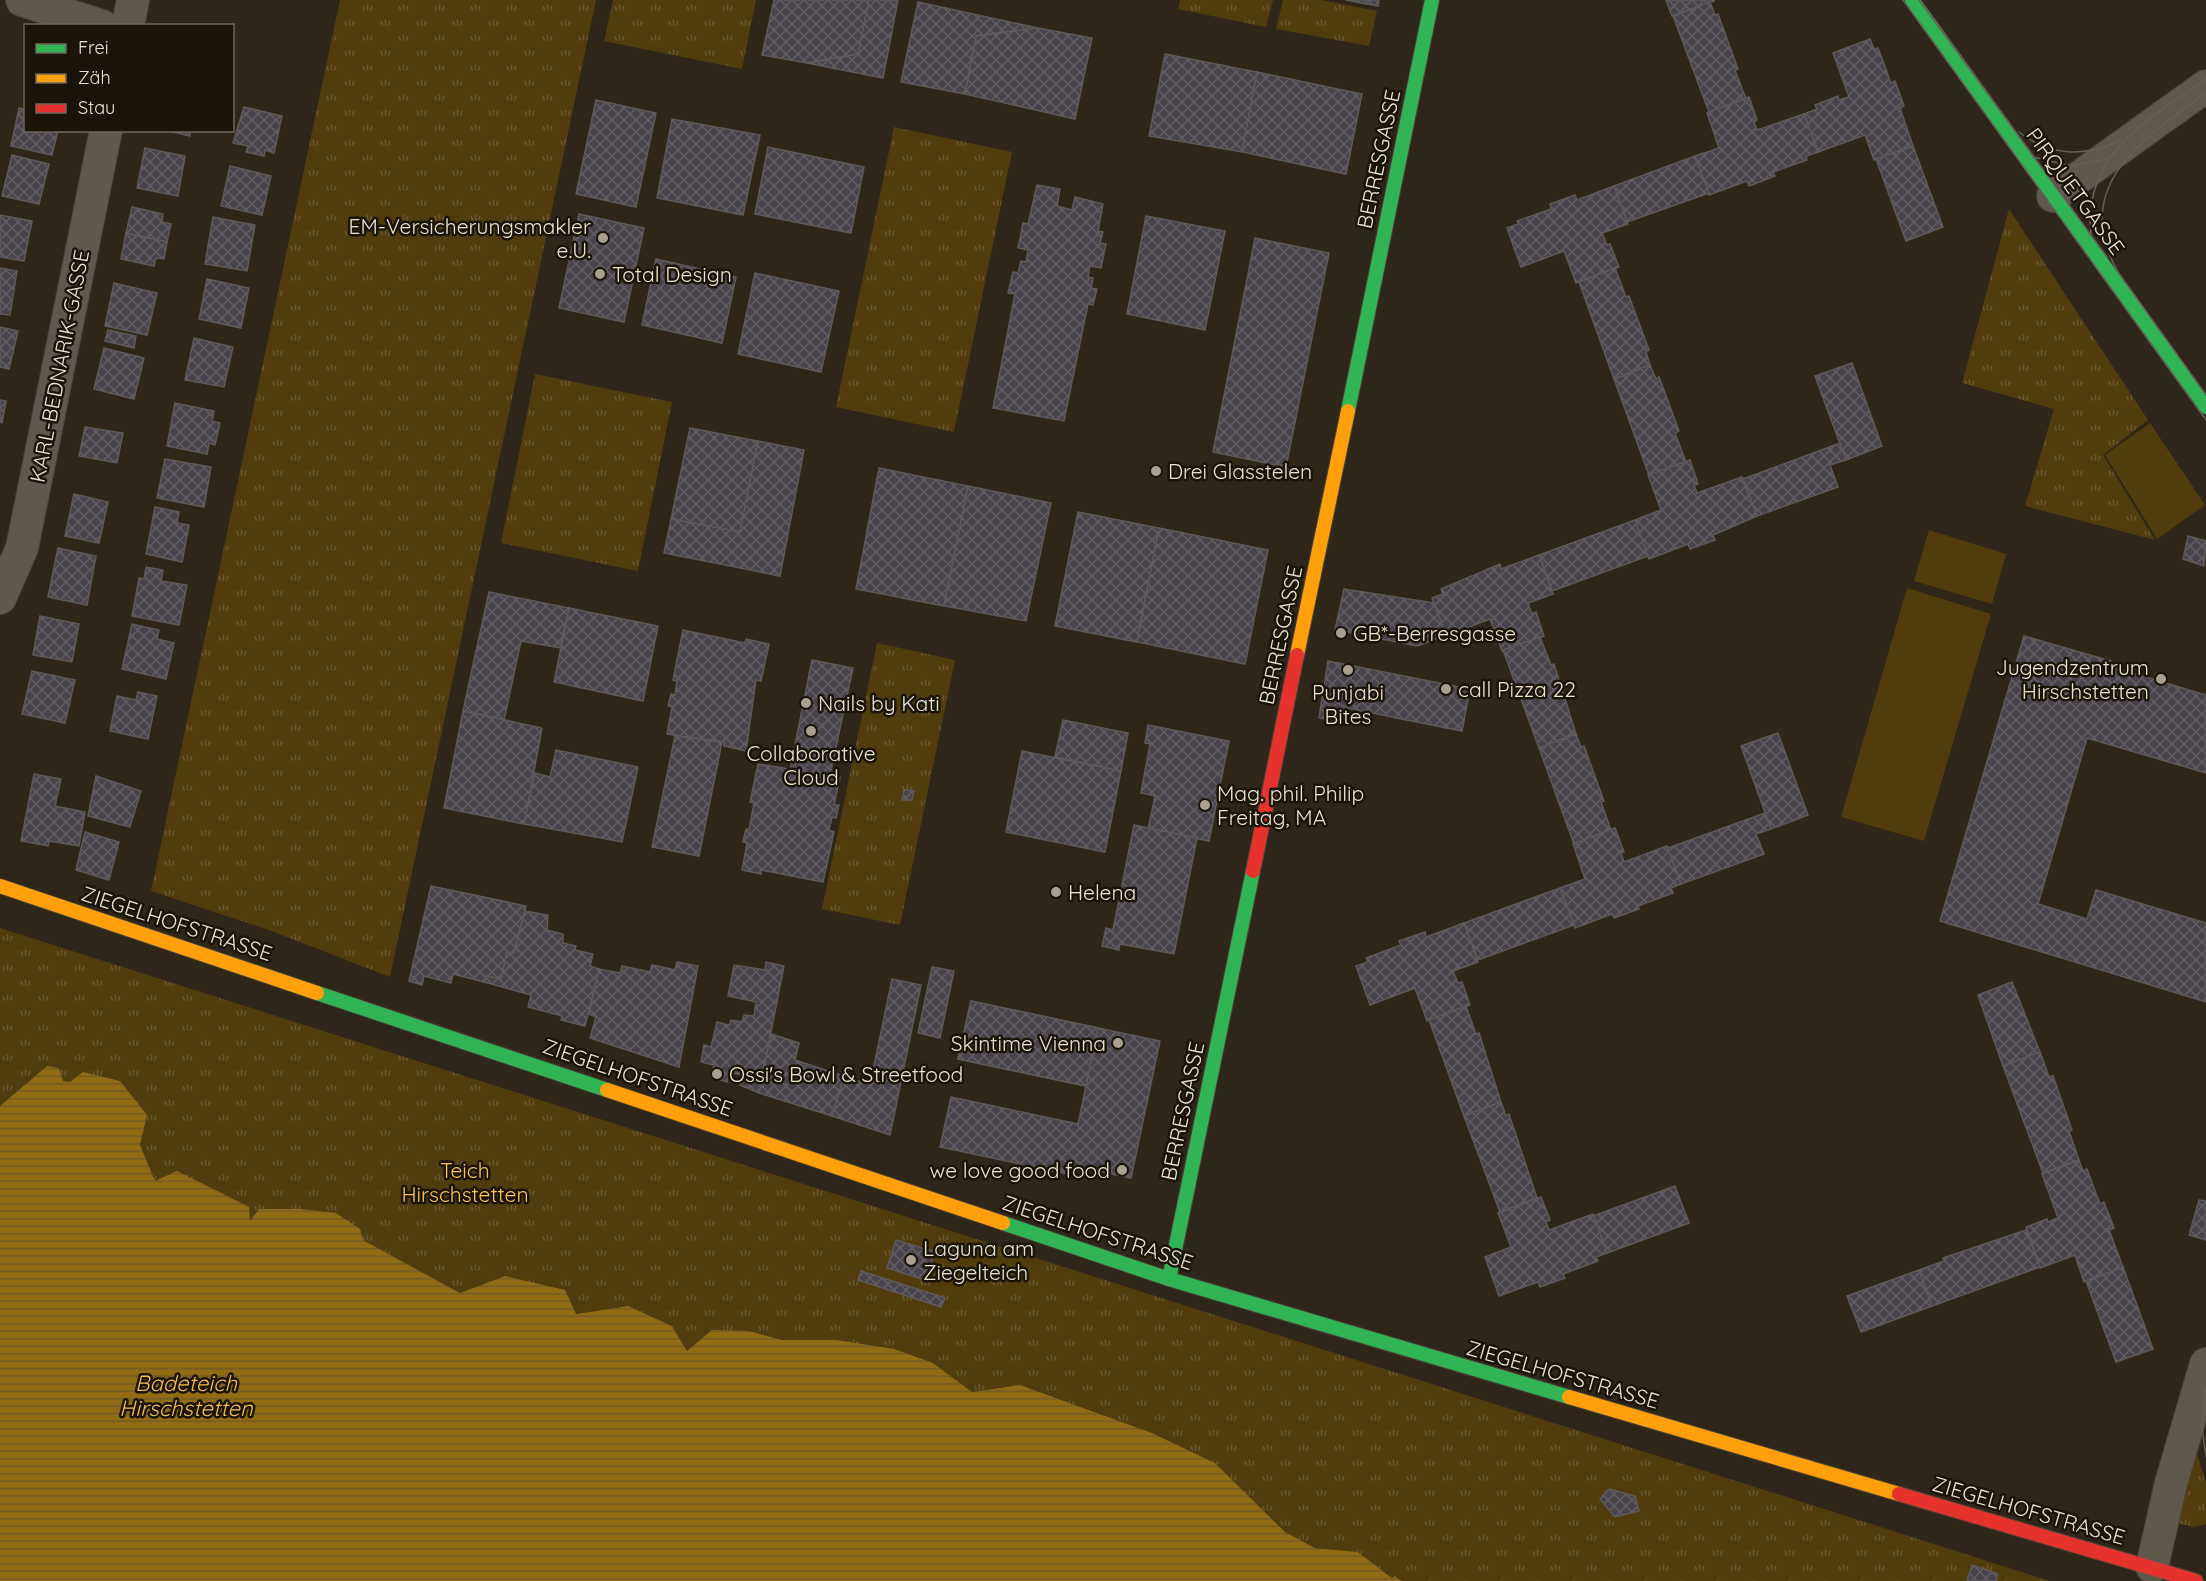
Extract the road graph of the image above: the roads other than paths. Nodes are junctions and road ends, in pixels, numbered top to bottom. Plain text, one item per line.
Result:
1 (22, 0) edge
2 (133, 0) edge
3 (1432, 0) edge
4 (1912, 0) edge
5 (96, 24) edge
6 (128, 24) edge
7 (2206, 86) edge
8 (106, 132) edge
9 (2053, 196) junction
10 (2206, 407) edge
11 (0, 598) edge
12 (0, 886) edge
13 (1169, 1279) junction
14 (2206, 1364) edge
15 (2152, 1567) junction
16 (2196, 1581) edge

1 - 5 street
2 - 6 street
3 - 13 street, BERRESGASSE
4 - 9 street, PIRQUETGASSE
7 - 9 street
8 - 11 street, KARL-BEDNARIK-GASSE
9 - 10 street, PIRQUETGASSE
12 - 13 street, ZIEGELHOFSTRASSE
13 - 15 street, ZIEGELHOFSTRASSE
14 - 15 street
15 - 16 street, ZIEGELHOFSTRASSE

